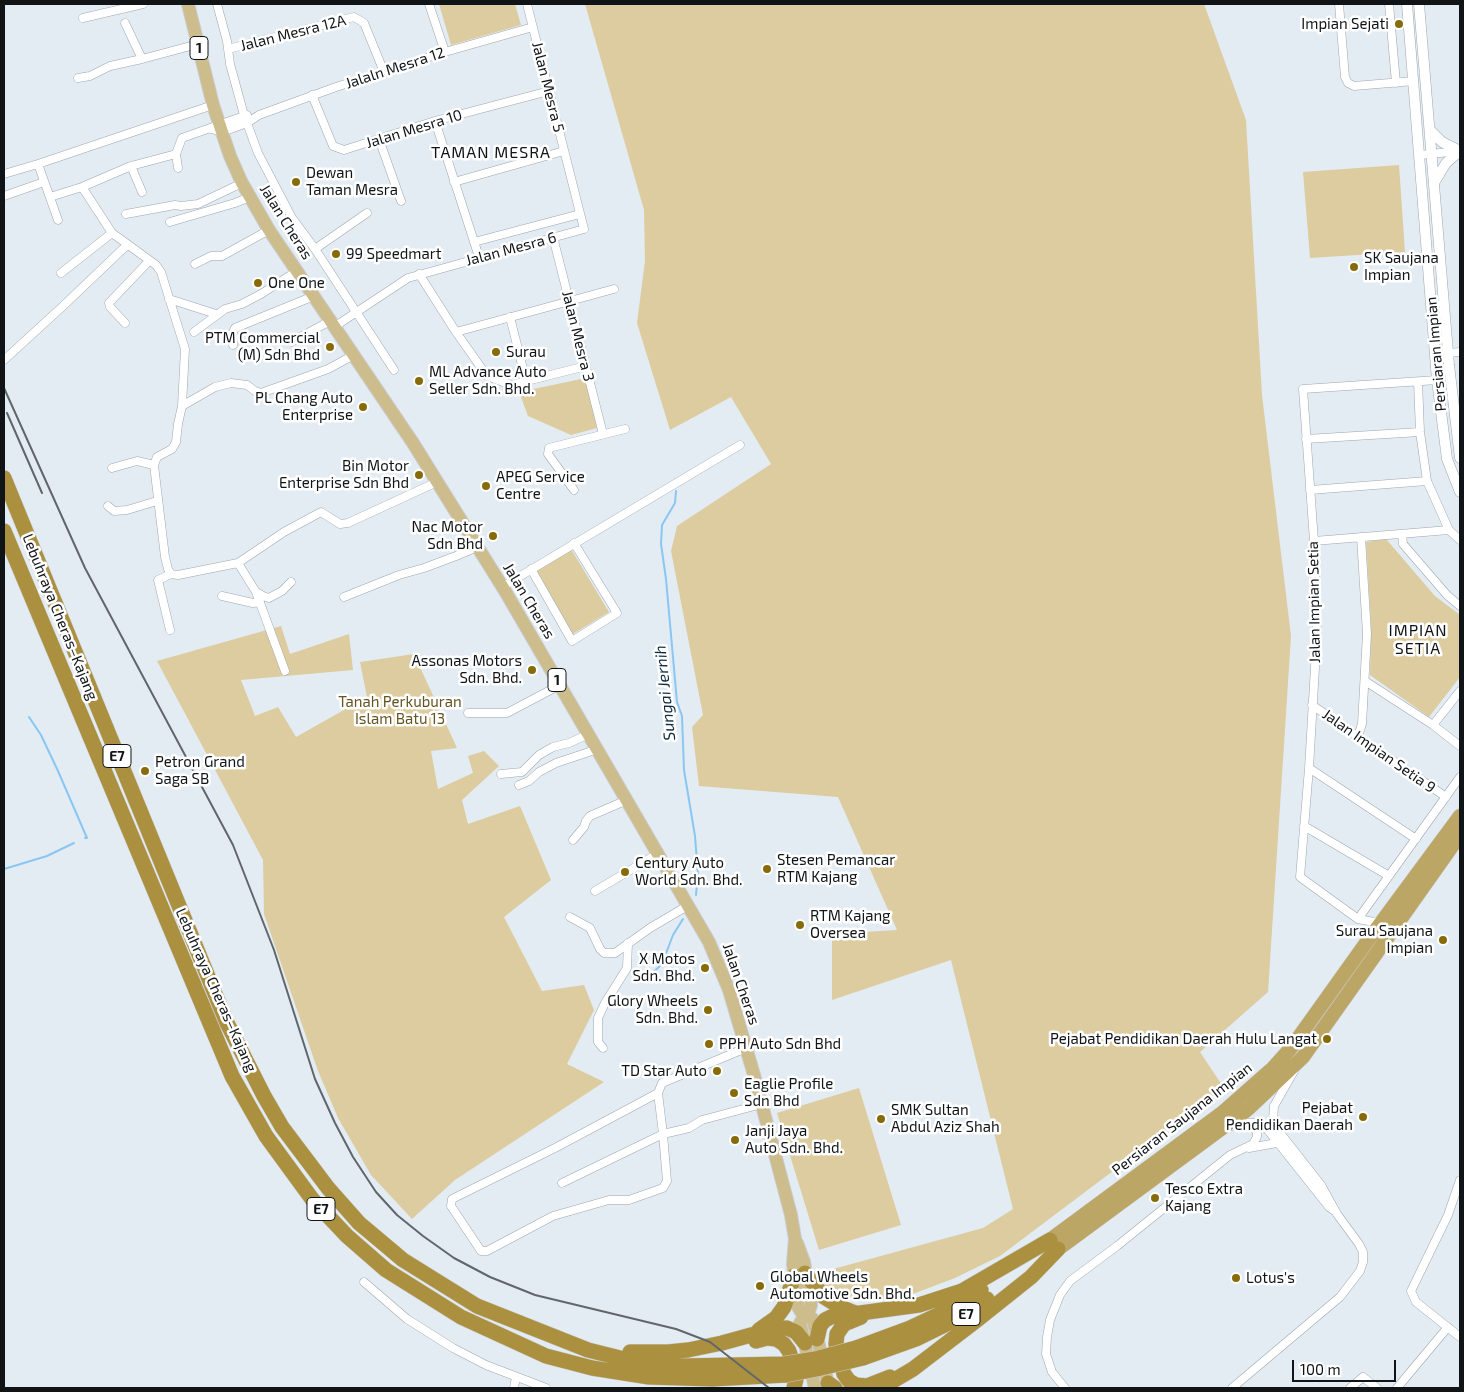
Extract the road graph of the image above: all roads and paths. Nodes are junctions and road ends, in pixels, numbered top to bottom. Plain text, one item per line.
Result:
1 (143, 4) edge
2 (188, 4) edge
3 (218, 4) edge
4 (429, 4) edge
5 (527, 4) edge
6 (1339, 4) edge
7 (1389, 4) edge
8 (1407, 4) edge
9 (1419, 4) edge
10 (83, 18) dead end
11 (125, 23) dead end
12 (533, 28) junction
13 (198, 44) junction
14 (228, 49) junction
15 (445, 52) junction
16 (142, 59) junction
17 (384, 72) junction
18 (78, 78) dead end
19 (1414, 81) junction
20 (1396, 83) junction
21 (549, 91) junction
22 (312, 95) junction
23 (213, 105) junction
24 (246, 119) junction
25 (435, 121) junction
26 (217, 128) junction
27 (1430, 130) junction
28 (379, 139) junction
29 (564, 151) junction
30 (1460, 151) edge
31 (176, 154) junction
32 (1432, 154) junction
33 (1420, 155) junction
34 (38, 164) junction
35 (131, 166) junction
36 (178, 168) dead end
37 (4, 174) edge
38 (44, 182) junction
39 (454, 182) junction
40 (242, 183) junction
41 (1434, 183) junction
42 (82, 187) junction
43 (142, 192) dead end
44 (4, 196) edge
45 (50, 197) junction
46 (250, 197) junction
47 (401, 201) dead end
48 (367, 213) dead end
49 (126, 214) dead end
50 (580, 214) junction
51 (58, 220) dead end
52 (170, 222) dead end
53 (584, 229) joint
54 (269, 230) junction
55 (112, 233) junction
56 (553, 237) junction
57 (474, 242) junction
58 (126, 245) junction
59 (315, 249) junction
60 (479, 257) junction
61 (150, 261) junction
62 (195, 264) dead end
63 (298, 271) junction
64 (62, 273) dead end
65 (419, 274) junction
66 (614, 288) dead end
67 (314, 296) junction
68 (169, 299) junction
69 (569, 300) junction
70 (355, 312) junction
71 (216, 314) junction
72 (510, 317) junction
73 (125, 323) dead end
74 (332, 324) junction
75 (194, 332) dead end
76 (456, 332) junction
77 (292, 342) dead end
78 (233, 345) dead end
79 (1460, 352) edge
80 (1448, 353) junction
81 (352, 356) junction
82 (4, 360) edge
83 (586, 366) junction
84 (394, 370) dead end
85 (1437, 380) junction
86 (526, 381) junction
87 (1418, 382) junction
88 (182, 406) junction
89 (625, 429) dead end
90 (1456, 430) junction
91 (1420, 432) junction
92 (1444, 432) junction
93 (603, 434) junction
94 (1306, 439) junction
95 (740, 445) dead end
96 (1460, 458) edge
97 (154, 465) junction
98 (112, 468) dead end
99 (4, 478) edge
100 (1427, 481) junction
101 (437, 482) junction
102 (574, 490) dead end
103 (1310, 490) junction
104 (1460, 492) edge
105 (157, 501) junction
106 (108, 506) dead end
107 (1449, 530) junction
108 (4, 531) edge
109 (1402, 534) junction
110 (1361, 538) junction
111 (1460, 540) edge
112 (1314, 542) junction
113 (574, 543) junction
114 (477, 547) junction
115 (238, 563) junction
116 (532, 569) junction
117 (171, 574) junction
118 (292, 582) dead end
119 (502, 586) junction
120 (256, 592) junction
121 (222, 596) dead end
122 (344, 596) dead end
123 (260, 602) junction
124 (1460, 606) edge
125 (170, 630) dead end
126 (285, 671) dead end
127 (1365, 680) junction
128 (560, 685) junction
129 (1460, 691) edge
130 (1312, 705) junction
131 (468, 713) dead end
132 (1433, 725) junction
133 (589, 734) junction
134 (1358, 736) junction
135 (1460, 746) edge
136 (598, 749) junction
137 (1310, 768) junction
138 (501, 774) dead end
139 (1460, 777) edge
140 (519, 785) dead end
141 (1446, 797) junction
142 (628, 800) junction
143 (1460, 816) edge
144 (1304, 826) junction
145 (1460, 834) edge
146 (1416, 839) junction
147 (573, 840) dead end
148 (1456, 848) edge
149 (659, 853) junction
150 (1389, 876) junction
151 (595, 891) dead end
152 (689, 905) junction
153 (570, 916) dead end
154 (1358, 919) junction
155 (1383, 920) junction
156 (628, 943) junction
157 (1366, 943) junction
158 (603, 1048) dead end
159 (746, 1048) junction
160 (1303, 1057) junction
161 (658, 1093) junction
162 (762, 1104) junction
163 (1247, 1122) junction
164 (663, 1134) junction
165 (1211, 1136) junction
166 (1283, 1142) junction
167 (1246, 1148) junction
168 (1460, 1180) edge
169 (562, 1183) dead end
170 (1093, 1216) junction
171 (1054, 1245) junction
172 (800, 1274) junction
173 (364, 1282) dead end
174 (884, 1311) junction
175 (858, 1313) junction
176 (1448, 1327) junction
177 (753, 1334) junction
178 (1460, 1337) edge
179 (811, 1341) junction
180 (588, 1350) junction
181 (688, 1350) junction
182 (592, 1368) junction
183 (785, 1369) junction
184 (913, 1369) junction
185 (516, 1377) junction
186 (823, 1387) edge
187 (514, 1388) edge
188 (546, 1388) edge
189 (666, 1388) edge
190 (794, 1388) edge
191 (881, 1388) edge
192 (1065, 1388) edge
193 (1232, 1388) edge
194 (1350, 1388) edge
195 (1377, 1388) edge
196 (1397, 1388) edge

1 - 10 street
2 - 13 main road, Jalan Cheras / 1
3 - 14 street
4 - 15 street
5 - 12 street, Jalan Mesra 5
6 - 20 street
7 - 20 street
8 - 19 street, Persiaran Impian
9 - 27 street, Persiaran Impian
11 - 16 street
12 - 15 street, Jalaln Mesra 12
12 - 21 street, Jalan Mesra 5
13 - 16 street
13 - 23 main road, Jalan Cheras / 1
14 - 17 street, Jalan Mesra 12A
14 - 24 street
15 - 17 street, Jalaln Mesra 12
16 - 18 street
17 - 22 street, Jalaln Mesra 12
19 - 20 street
19 - 33 street, Persiaran Impian
21 - 25 street, Jalan Mesra 10
21 - 29 street, Jalan Mesra 5
22 - 24 street, Jalaln Mesra 12
22 - 28 street, Jalan Mesra 10
23 - 26 main road, Jalan Cheras / 1
23 - 34 street
24 - 26 street, Jalaln Mesra 12
24 - 59 street
25 - 28 street, Jalan Mesra 10
25 - 39 street
26 - 31 street, Jalaln Mesra 12
26 - 40 main road, Jalan Cheras / 1
27 - 30 street
27 - 32 street, Persiaran Impian
28 - 47 street
29 - 39 street
29 - 50 street, Jalan Mesra 5
30 - 32 street
30 - 41 street
31 - 35 street
31 - 36 street
32 - 33 street
32 - 41 street, Persiaran Impian
33 - 85 street, Persiaran Impian
34 - 37 street
34 - 38 street
35 - 42 street
35 - 43 street
38 - 44 street
38 - 45 street
39 - 57 street
40 - 46 main road, Jalan Cheras / 1
40 - 49 street
41 - 80 street, Persiaran Impian
42 - 45 street
42 - 55 street
45 - 51 street
46 - 52 street
46 - 54 main road, Jalan Cheras / 1
48 - 59 street
50 - 53 street, Jalan Mesra 5
50 - 57 street
53 - 56 street, Jalan Mesra 6
54 - 62 street
54 - 63 main road, Jalan Cheras / 1
55 - 58 street
55 - 64 street
56 - 60 street, Jalan Mesra 6
56 - 69 street, Jalan Mesra 3
57 - 60 street
58 - 61 street
58 - 82 street
59 - 70 street
60 - 65 street, Jalan Mesra 6
61 - 68 street
61 - 73 street
63 - 67 main road, Jalan Cheras / 1
63 - 71 street
65 - 70 street, Jalan Mesra 6
65 - 76 street
66 - 69 street
67 - 74 main road, Jalan Cheras / 1
67 - 78 street
68 - 71 street
68 - 88 street
69 - 72 street
69 - 83 street, Jalan Mesra 3
70 - 74 street, Jalan Mesra 6
70 - 84 street
71 - 75 street
72 - 76 street
72 - 86 street
74 - 77 street, Jalan Mesra 6
74 - 81 main road, Jalan Cheras / 1
76 - 86 street
79 - 80 street
80 - 90 street, Persiaran Impian
81 - 88 street
81 - 101 main road, Jalan Cheras / 1
83 - 86 street
83 - 93 street, Jalan Mesra 3
85 - 87 street, Jalan Impian Setia
85 - 92 street, Persiaran Impian
87 - 91 street
87 - 94 street, Jalan Impian Setia
88 - 97 street
89 - 93 street
90 - 92 street
90 - 96 street, Persiaran Impian
91 - 94 street
91 - 100 street
92 - 104 street, Persiaran Impian
93 - 102 street
94 - 103 street, Jalan Impian Setia
95 - 113 street
97 - 98 street
97 - 105 street
99 - 180 highway, Lebuhraya Cheras–Kajang / E7
100 - 103 street
100 - 107 street
101 - 114 main road, Jalan Cheras / 1
101 - 115 street
103 - 112 street, Jalan Impian Setia
105 - 106 street
105 - 117 street
107 - 109 street
107 - 111 street
108 - 182 highway, Lebuhraya Cheras–Kajang / E7
109 - 110 street
109 - 124 street
110 - 112 street
110 - 127 street
112 - 130 street, Jalan Impian Setia
113 - 116 street
113 - 116 street
114 - 119 main road, Jalan Cheras / 1
114 - 122 street
115 - 117 street
115 - 120 street
116 - 119 street
117 - 125 street
118 - 120 street
119 - 128 main road, Jalan Cheras / 1
120 - 123 street
121 - 123 street
123 - 126 street
127 - 132 street
127 - 134 street
128 - 131 street
128 - 133 main road, Jalan Cheras / 1
129 - 132 street
130 - 134 street, Jalan Impian Setia 9
130 - 137 street, Jalan Impian Setia
132 - 135 street
133 - 136 main road, Jalan Cheras / 1
133 - 138 street
134 - 141 street, Jalan Impian Setia 9
136 - 140 street
136 - 142 main road, Jalan Cheras / 1
137 - 144 street, Jalan Impian Setia
137 - 146 street
139 - 141 street
141 - 146 street
142 - 147 street
142 - 149 main road, Jalan Cheras / 1
143 - 155 highway, Persiaran Saujana Impian
144 - 150 street
144 - 154 street, Jalan Impian Setia
145 - 148 highway, Persiaran Saujana Impian
146 - 150 street
148 - 160 highway, Persiaran Saujana Impian
149 - 151 street
149 - 152 main road, Jalan Cheras / 1
150 - 154 street
152 - 156 street
152 - 159 main road, Jalan Cheras / 1
153 - 156 street
154 - 155 street
154 - 157 street
155 - 157 highway, Persiaran Saujana Impian
156 - 158 street
157 - 170 highway, Persiaran Saujana Impian
159 - 161 street
159 - 162 main road, Jalan Cheras / 1
160 - 165 highway, Persiaran Saujana Impian
160 - 166 street
161 - 164 street
161 - 164 street
162 - 164 street
162 - 172 main road, Jalan Cheras / 1
163 - 165 street
163 - 166 street
163 - 167 street
164 - 169 street
165 - 170 highway, Persiaran Saujana Impian
166 - 167 street
166 - 193 street
167 - 192 street
168 - 176 street
170 - 171 highway, Persiaran Saujana Impian / E7
171 - 174 highway
171 - 183 highway, Lebuhraya Cheras–Kajang / E7, bridge
171 - 184 highway
172 - 175 highway
172 - 177 highway
172 - 179 main road, Jalan Cheras / 1
173 - 185 street
174 - 175 highway
174 - 184 highway
175 - 179 highway
176 - 178 street
176 - 196 street
177 - 179 highway
177 - 181 highway
179 - 186 main road, Jalan Cheras / 1
180 - 181 highway
180 - 183 highway, Lebuhraya Cheras–Kajang / E7
181 - 190 highway
182 - 183 highway, Lebuhraya Cheras–Kajang / E7
182 - 189 highway
184 - 191 highway
185 - 187 street
185 - 188 street
194 - 195 street

